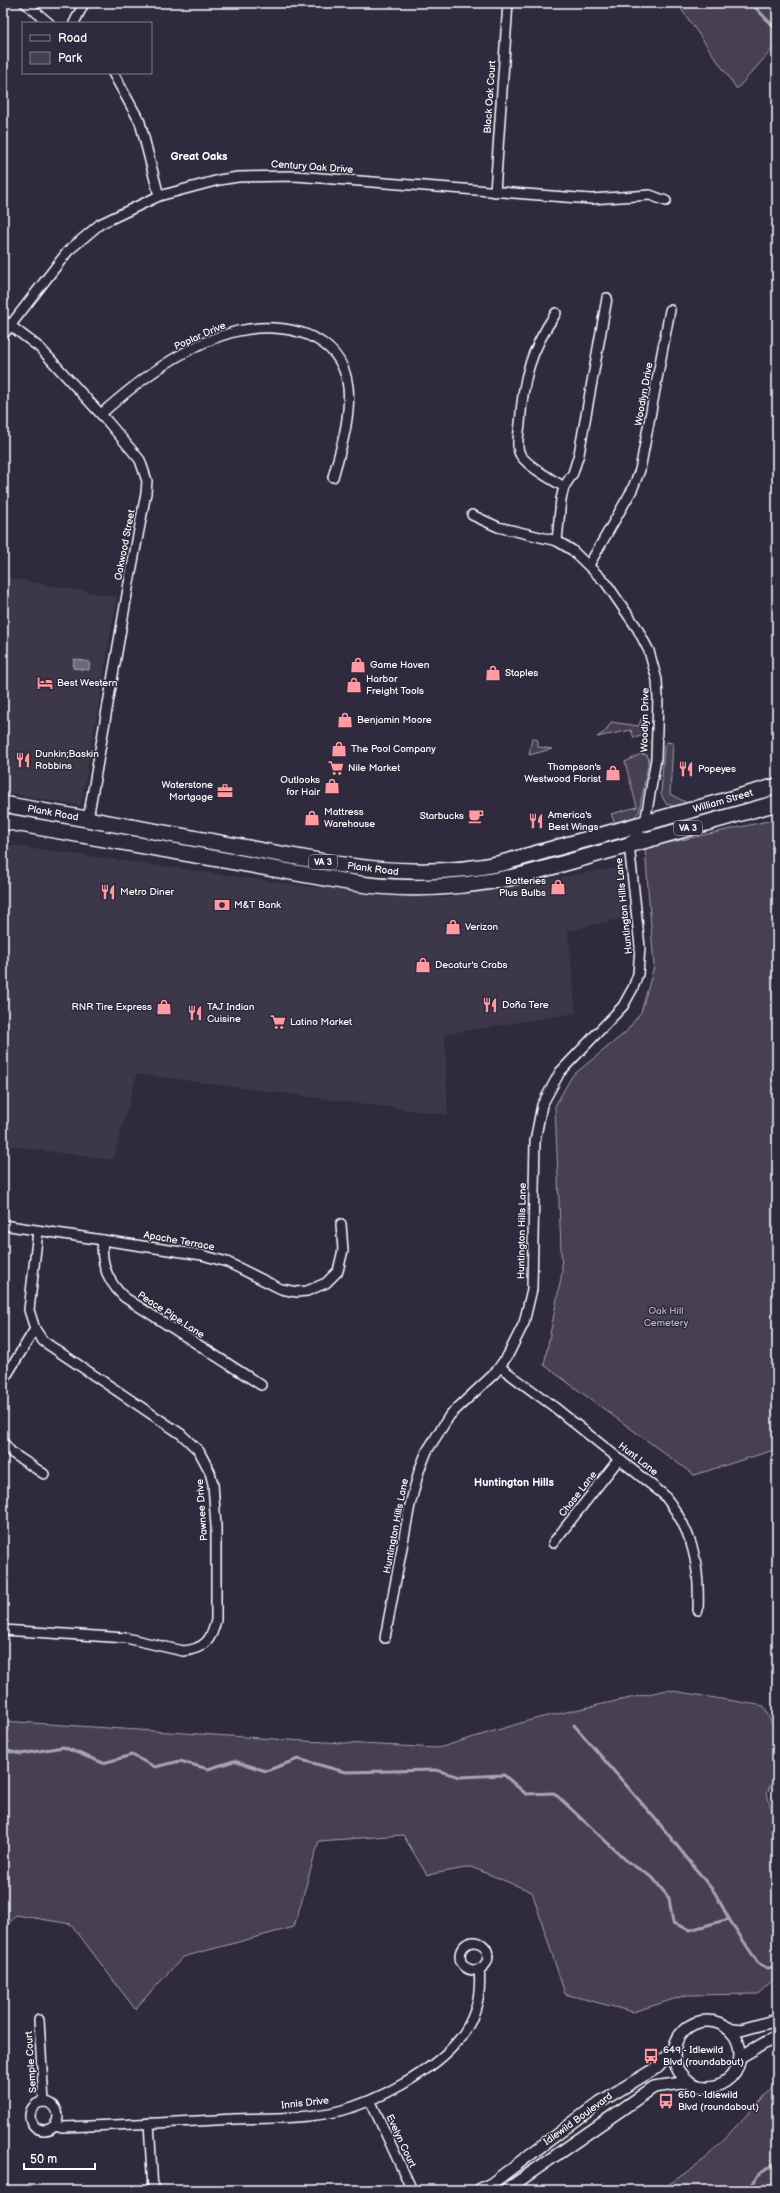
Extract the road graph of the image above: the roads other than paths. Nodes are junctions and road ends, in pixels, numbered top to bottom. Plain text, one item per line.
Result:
1 (25, 3) edge
2 (84, 3) edge
3 (508, 3) edge
4 (48, 22) edge
5 (74, 22) edge
6 (115, 74) edge
7 (495, 192) junction
8 (159, 196) junction
9 (666, 201) dead end
10 (607, 298) dead end
11 (670, 310) dead end
12 (556, 313) dead end
13 (7, 323) edge
14 (3, 335) edge
15 (101, 414) junction
16 (333, 477) dead end
17 (564, 487) junction
18 (472, 515) dead end
19 (557, 541) junction
20 (589, 565) junction
21 (777, 786) edge
22 (777, 803) edge
23 (3, 804) edge
24 (88, 820) junction
25 (3, 821) edge
26 (645, 823) junction
27 (150, 831) junction
28 (207, 841) junction
29 (124, 843) junction
30 (629, 844) junction
31 (173, 852) junction
32 (341, 1224) dead end
33 (3, 1225) edge
34 (38, 1230) junction
35 (103, 1240) junction
36 (34, 1329) junction
37 (500, 1367) junction
38 (3, 1381) edge
39 (261, 1385) dead end
40 (3, 1442) edge
41 (619, 1458) junction
42 (44, 1474) dead end
43 (554, 1543) dead end
44 (698, 1610) dead end
45 (3, 1630) edge
46 (385, 1638) dead end
47 (479, 1969) dead end
48 (39, 2020) dead end
49 (777, 2020) edge
50 (727, 2028) junction
51 (777, 2036) edge
52 (676, 2047) junction
53 (740, 2057) junction
54 (689, 2082) junction
55 (44, 2102) junction
56 (371, 2102) junction
57 (149, 2124) junction
58 (55, 2125) junction
59 (152, 2190) edge
60 (412, 2190) edge
61 (479, 2190) edge
62 (506, 2190) edge

1 - 4 street
2 - 5 street
3 - 7 street, Black Oak Court
6 - 8 street
7 - 8 street, Century Oak Drive
7 - 9 street, Century Oak Drive
8 - 13 street, Century Oak Drive
10 - 17 street
11 - 20 street, Woodlyn Drive
12 - 17 street
13 - 14 street, Century Oak Drive
13 - 15 street, Oakwood Street
15 - 16 street, Poplar Drive
15 - 24 street, Oakwood Street
17 - 19 street
18 - 19 street, Woodlyn Drive
19 - 20 street, Woodlyn Drive
20 - 26 street, Woodlyn Drive
21 - 26 highway, William Street / VA 3
22 - 30 highway, William Street / VA 3
23 - 24 highway, Plank Road / VA 3
24 - 27 highway, Plank Road / VA 3
25 - 29 highway, Plank Road / VA 3
26 - 28 highway, Plank Road / VA 3
26 - 30 street, Huntington Hills Lane
27 - 28 highway, Plank Road / VA 3
27 - 29 highway
28 - 31 highway
29 - 31 highway, Plank Road / VA 3
30 - 31 highway, Plank Road / VA 3
30 - 37 street, Huntington Hills Lane
32 - 35 street, Apache Terrace
33 - 34 street, Apache Terrace
34 - 35 street, Apache Terrace
34 - 36 street
35 - 39 street, Peace Pipe Lane
36 - 38 street
36 - 45 street, Pawnee Drive
37 - 41 street, Hunt Lane
37 - 46 street, Huntington Hills Lane
40 - 42 street
41 - 43 street, Chase Lane
41 - 44 street, Hunt Lane
47 - 56 street, Innis Drive
48 - 55 street, Semple Court
49 - 50 street
50 - 52 street
50 - 53 street
51 - 53 street
52 - 54 street
52 - 61 street, Idlewild Boulevard
53 - 54 street
54 - 62 street, Idlewild Boulevard
55 - 58 street, Semple Court
55 - 58 street, Semple Court
56 - 57 street, Innis Drive
56 - 60 street, Evelyn Court
57 - 58 street, Innis Drive
57 - 59 street

